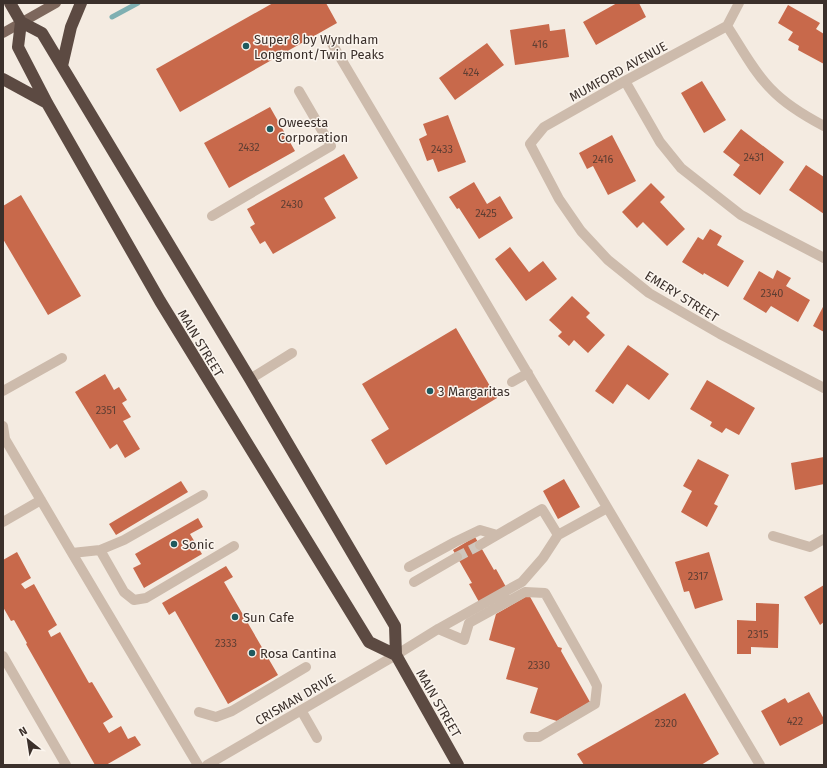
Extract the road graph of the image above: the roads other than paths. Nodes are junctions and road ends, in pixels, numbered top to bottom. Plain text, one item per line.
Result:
1 (10, 3) edge
2 (56, 3) edge
3 (81, 3) edge
4 (739, 3) edge
5 (21, 22) junction
6 (727, 26) junction
7 (3, 32) edge
8 (332, 42) dead end
9 (62, 66) junction
10 (3, 79) edge
11 (625, 81) junction
12 (299, 91) dead end
13 (47, 103) junction
14 (824, 126) edge
15 (544, 170) joint
16 (212, 216) dead end
17 (824, 258) edge
18 (292, 353) dead end
19 (62, 358) dead end
20 (528, 373) junction
21 (250, 379) junction
22 (512, 382) dead end
23 (824, 388) edge
24 (3, 391) edge
25 (3, 426) edge
26 (203, 494) dead end
27 (41, 500) junction
28 (608, 508) junction
29 (3, 522) edge
30 (497, 535) junction
31 (558, 535) junction
32 (773, 536) dead end
33 (824, 539) edge
34 (480, 545) tunnel mouth
35 (234, 546) dead end
36 (100, 550) junction
37 (72, 553) junction
38 (458, 557) tunnel mouth
39 (410, 567) dead end
40 (414, 582) dead end
41 (438, 629) junction
42 (396, 655) junction
43 (3, 656) edge
44 (306, 667) dead end
45 (302, 710) junction
46 (199, 712) dead end
47 (528, 736) dead end
48 (317, 738) dead end
49 (66, 765) edge
50 (198, 765) edge
51 (207, 765) edge
52 (458, 765) edge
53 (760, 765) edge

1 - 5 highway
2 - 5 main road
3 - 9 highway
4 - 6 street
5 - 7 main road
5 - 9 highway, MAIN STREET
5 - 13 highway, MAIN STREET
6 - 11 street, MUMFORD AVENUE
6 - 14 street
8 - 20 street
9 - 21 highway, MAIN STREET
10 - 13 highway
11 - 15 street, MUMFORD AVENUE
11 - 17 street
12 - 16 street
13 - 42 highway, MAIN STREET
15 - 23 street, EMERY STREET
18 - 21 street
19 - 24 street
20 - 22 street
20 - 28 street
21 - 42 highway, MAIN STREET
25 - 27 street
26 - 36 street
27 - 29 street
27 - 37 street
28 - 31 street
28 - 53 street
30 - 31 street
30 - 34 street
30 - 39 street
31 - 41 street, CRISMAN DRIVE
32 - 33 street
35 - 36 street
36 - 37 street
37 - 50 street
38 - 40 street
41 - 42 street, CRISMAN DRIVE
41 - 47 street
42 - 45 street, CRISMAN DRIVE
42 - 52 highway, MAIN STREET
43 - 49 street
44 - 46 street
45 - 48 street
45 - 51 street, CRISMAN DRIVE

